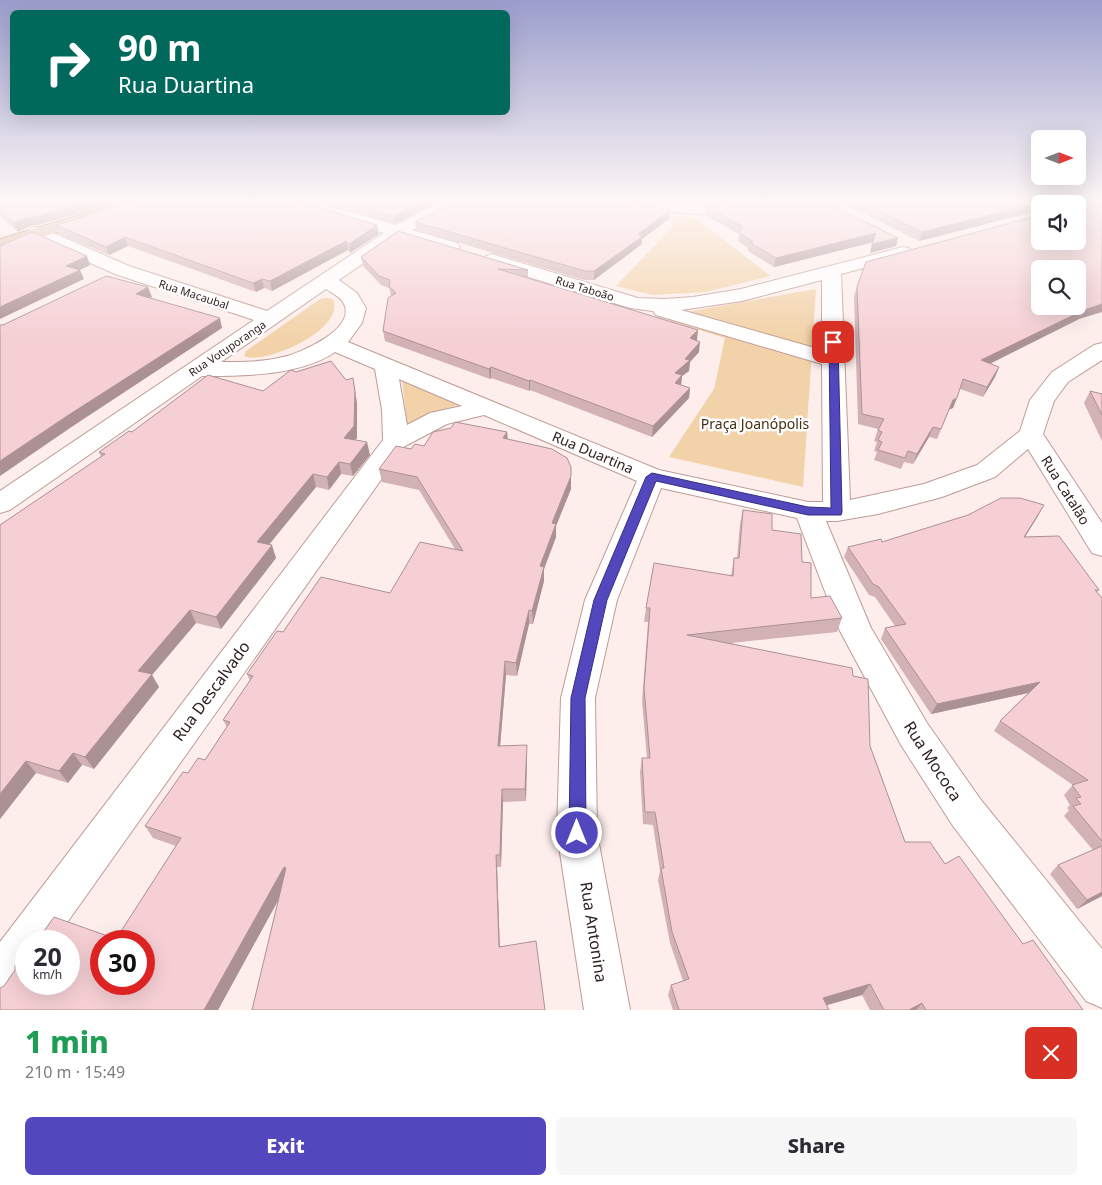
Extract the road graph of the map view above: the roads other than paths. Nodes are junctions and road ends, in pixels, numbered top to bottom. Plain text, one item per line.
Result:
1 (68, 246) edge
2 (376, 246) edge
3 (447, 246) edge
4 (912, 246) edge
5 (122, 270) junction
6 (831, 270) junction
7 (326, 281) junction
8 (96, 283) edge
9 (637, 304) junction
10 (270, 320) junction
11 (335, 344) junction
12 (1102, 350) edge
13 (834, 360) junction
14 (385, 364) junction
15 (197, 369) junction
16 (488, 407) junction
17 (1031, 434) junction
18 (396, 441) junction
19 (652, 477) junction
20 (0, 504) edge
21 (823, 512) junction
22 (1102, 546) edge
23 (36, 930) edge
24 (15, 958) edge
25 (0, 979) edge
26 (1102, 985) edge
27 (607, 1010) edge

1 - 5 street, Rua Macaubal
2 - 7 street, Rua Votuporanga
3 - 9 street, Rua Taboão
4 - 6 street, Rua Taboão
5 - 8 street
5 - 10 street, Rua Macaubal
6 - 9 street, Rua Taboão
6 - 13 street
7 - 10 street, Rua Votuporanga
7 - 11 street
9 - 13 street
10 - 15 street, Rua Votuporanga
11 - 14 street, Rua Duartina
11 - 15 street
12 - 17 street
13 - 21 street
14 - 16 street, Rua Duartina
14 - 18 street
15 - 20 street, Rua Votuporanga
16 - 18 street, Rua Descalvado
16 - 19 street, Rua Duartina
17 - 21 street, Rua Duartina
17 - 22 street, Rua Catalão
18 - 23 street, Rua Descalvado
19 - 21 street, Rua Duartina
19 - 27 street, Rua Antonina
21 - 26 street, Rua Mococa
24 - 25 street, Rua Descalvado

